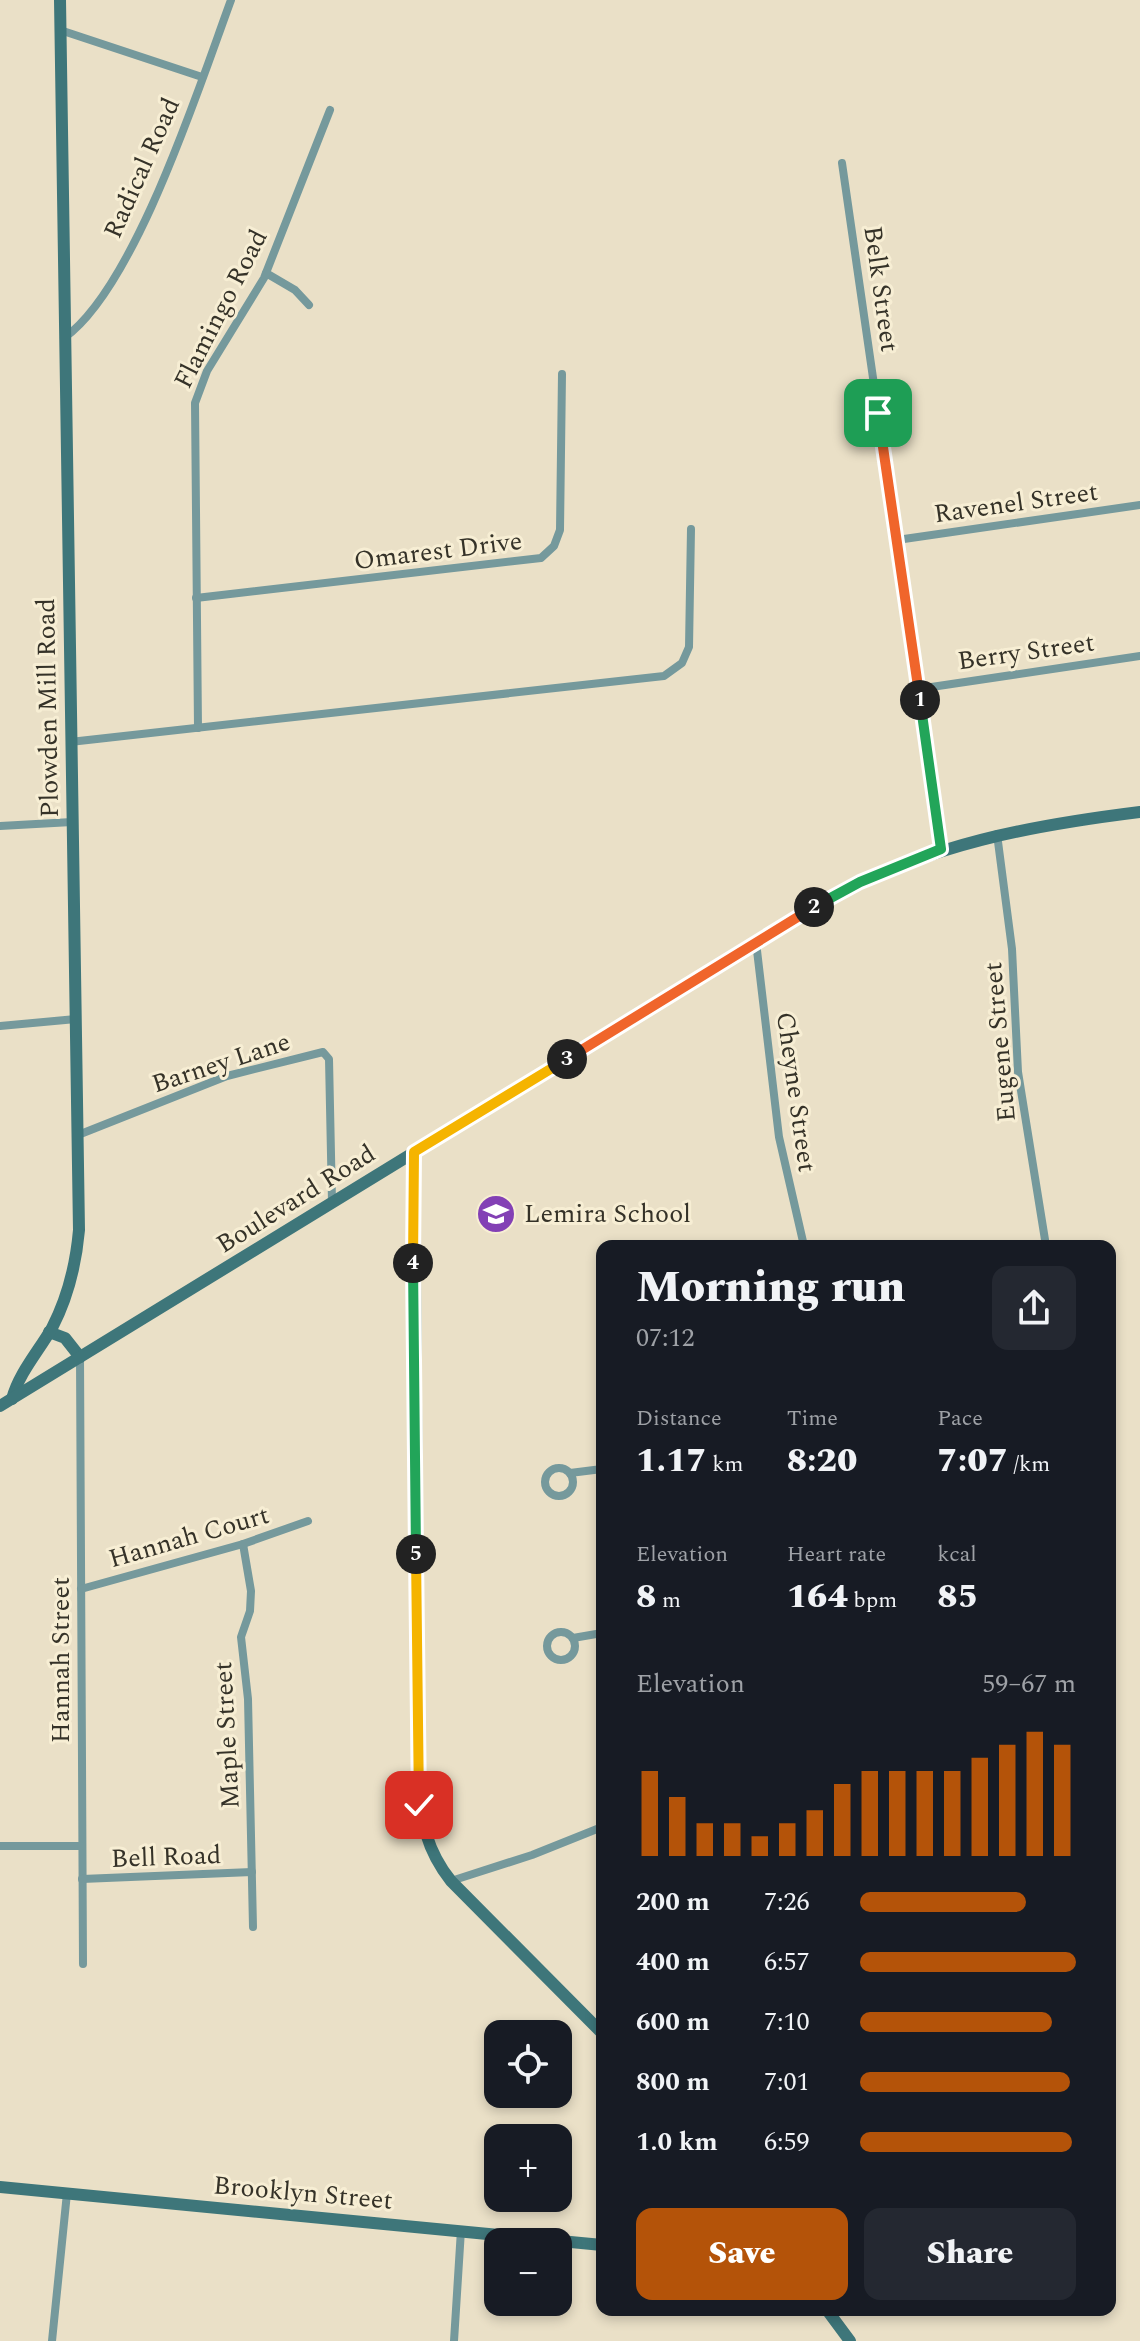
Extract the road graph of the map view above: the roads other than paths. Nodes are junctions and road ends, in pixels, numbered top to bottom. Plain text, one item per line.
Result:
1 (60, 0) edge
2 (231, 0) edge
3 (60, 30) junction
4 (202, 77) junction
5 (330, 110) dead end
6 (842, 163) dead end
7 (266, 273) junction
8 (309, 305) dead end
9 (64, 338) junction
10 (562, 374) dead end
11 (1140, 505) edge
12 (691, 529) dead end
13 (897, 540) junction
14 (196, 598) junction
15 (1140, 656) edge
16 (918, 689) junction
17 (198, 728) junction
18 (70, 742) junction
19 (1140, 812) edge
20 (72, 822) junction
21 (0, 826) edge
22 (997, 833) junction
23 (941, 849) junction
24 (756, 942) junction
25 (76, 1019) junction
26 (0, 1026) edge
27 (78, 1135) junction
28 (414, 1152) junction
29 (332, 1202) junction
30 (803, 1240) edge
31 (1045, 1240) edge
32 (49, 1332) junction
33 (80, 1357) junction
34 (6, 1403) edge
35 (596, 1470) edge
36 (570, 1473) dead end
37 (308, 1521) dead end
38 (243, 1544) junction
39 (81, 1589) junction
40 (596, 1634) edge
41 (573, 1638) dead end
42 (596, 1829) edge
43 (0, 1846) edge
44 (82, 1846) junction
45 (252, 1872) junction
46 (82, 1879) junction
47 (451, 1881) junction
48 (253, 1927) dead end
49 (83, 1964) dead end
50 (596, 2027) edge
51 (0, 2187) edge
52 (67, 2193) junction
53 (461, 2230) junction
54 (596, 2244) edge
55 (831, 2316) edge
56 (52, 2341) edge
57 (454, 2341) edge
58 (850, 2341) edge

1 - 3 street, Plowden Mill Road
2 - 4 street, Radical Road
3 - 4 street
3 - 9 street, Plowden Mill Road
4 - 9 street, Radical Road
5 - 7 street, Flamingo Road
6 - 13 street, Belk Street
7 - 8 street
7 - 14 street, Flamingo Road
9 - 18 street, Plowden Mill Road
10 - 14 street, Omarest Drive
11 - 13 street, Ravenel Street
12 - 17 street
13 - 16 street, Belk Street
14 - 17 street, Flamingo Road
15 - 16 street, Berry Street
16 - 23 street, Belk Street
17 - 18 street
18 - 20 street, Plowden Mill Road
19 - 22 street, Boulevard Road
20 - 21 street
20 - 25 street, Plowden Mill Road
22 - 23 street, Boulevard Road
22 - 31 street, Eugene Street
23 - 24 street, Boulevard Road
24 - 28 street, Boulevard Road
24 - 30 street, Cheyne Street
25 - 26 street
25 - 27 street, Plowden Mill Road
27 - 29 street, Barney Lane
27 - 32 street, Plowden Mill Road
28 - 29 street, Boulevard Road
28 - 47 street
29 - 33 street, Boulevard Road
32 - 33 street
32 - 34 street, Plowden Mill Road
33 - 34 street, Boulevard Road
33 - 39 street, Hannah Street
35 - 36 street
37 - 38 street, Hannah Court
38 - 39 street, Hannah Court
38 - 45 street, Maple Street
39 - 44 street, Hannah Street
40 - 41 street
42 - 47 street
43 - 44 street
44 - 46 street, Hannah Street
45 - 46 street, Bell Road
45 - 48 street, Maple Street
46 - 49 street, Hannah Street
47 - 50 street
51 - 52 street, Brooklyn Street
52 - 53 street, Brooklyn Street
52 - 56 street
53 - 54 street, Brooklyn Street
53 - 57 street
55 - 58 street

